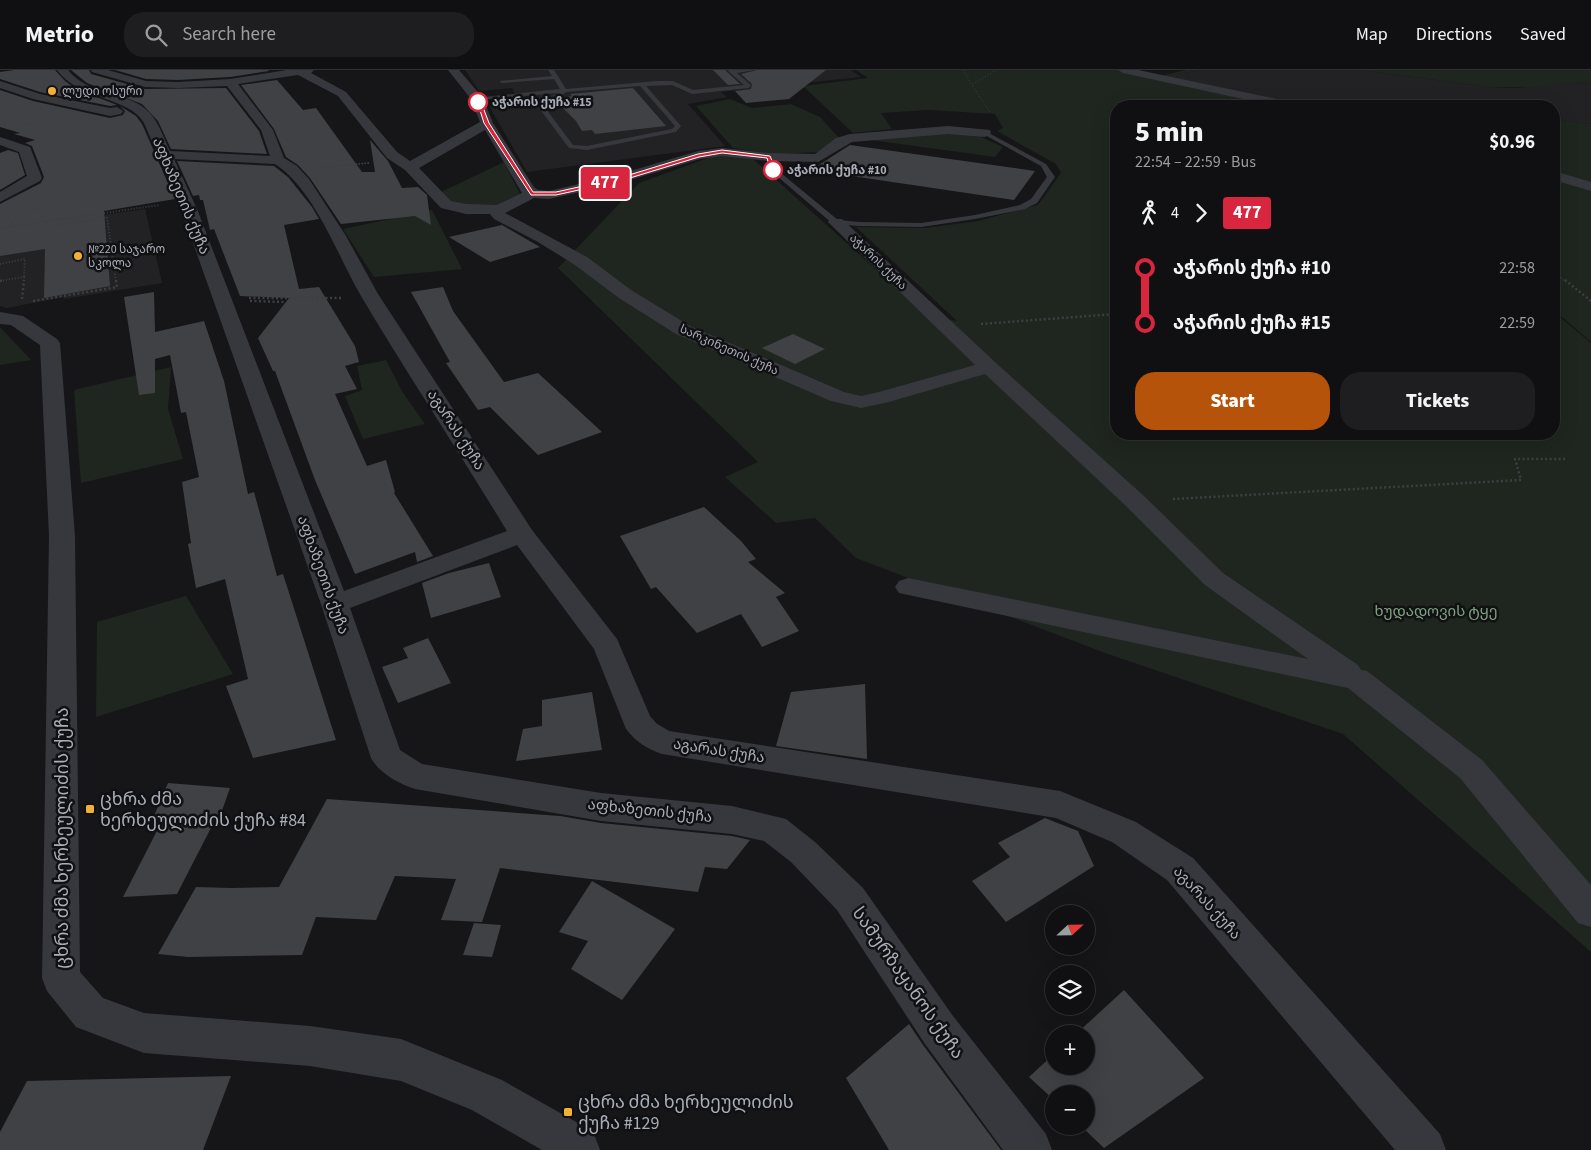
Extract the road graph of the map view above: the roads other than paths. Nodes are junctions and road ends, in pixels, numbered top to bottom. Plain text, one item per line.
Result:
1 (62, 70) edge
2 (96, 70) edge
3 (301, 70) edge
4 (453, 70) edge
5 (551, 70) edge
6 (752, 70) edge
7 (1123, 70) edge
8 (731, 71) edge
9 (555, 76) junction
10 (502, 81) dead end
11 (230, 82) junction
12 (0, 84) edge
13 (641, 84) junction
14 (564, 91) junction
15 (37, 97) junction
16 (477, 98) junction
17 (1263, 100) edge
18 (18, 101) dead end
19 (123, 111) junction
20 (486, 123) junction
21 (985, 133) joint
22 (0, 141) edge
23 (166, 154) junction
24 (769, 157) junction
25 (405, 163) junction
26 (285, 164) junction
27 (1560, 177) edge
28 (1591, 187) edge
29 (531, 194) junction
30 (0, 198) edge
31 (498, 210) junction
32 (836, 222) junction
33 (11, 311) edge
34 (989, 367) junction
35 (522, 534) junction
36 (908, 587) dead end
37 (335, 604) junction
38 (1357, 679) junction
39 (774, 829) joint
40 (1591, 911) edge
41 (578, 1150) edge
42 (1030, 1150) edge
43 (1424, 1150) edge

1 - 19 street, აფხაზეთის ქუჩა
2 - 11 street
3 - 11 street
3 - 25 street
4 - 16 street
5 - 9 lane
6 - 8 lane
7 - 17 street
8 - 13 lane
9 - 10 lane
9 - 14 lane
11 - 26 street, აგარას ქუჩა
12 - 15 street
13 - 14 lane
13 - 14 lane
14 - 16 lane
15 - 18 street
15 - 19 street
16 - 20 street
19 - 23 street, აფხაზეთის ქუჩა
20 - 25 street
20 - 29 street
21 - 24 street
21 - 32 lane
22 - 30 street
23 - 26 street
23 - 37 street, აფხაზეთის ქუჩა
24 - 29 street
24 - 32 lane, აჭარის ქუჩა
25 - 31 street
26 - 35 street, აგარას ქუჩა
27 - 28 street
29 - 31 street
31 - 34 street, სარკინეთის ქუჩა
32 - 34 street, აჭარის ქუჩა
33 - 41 street, ცხრა ძმა ხერხეულიძის ქუჩა
34 - 38 street, აჭარის ქუჩა
35 - 37 street
35 - 43 street, აგარას ქუჩა
36 - 38 street
37 - 39 street, აფხაზეთის ქუჩა
38 - 40 street, აჭარის ქუჩა
39 - 42 street, სამურზაყანოს ქუჩა

